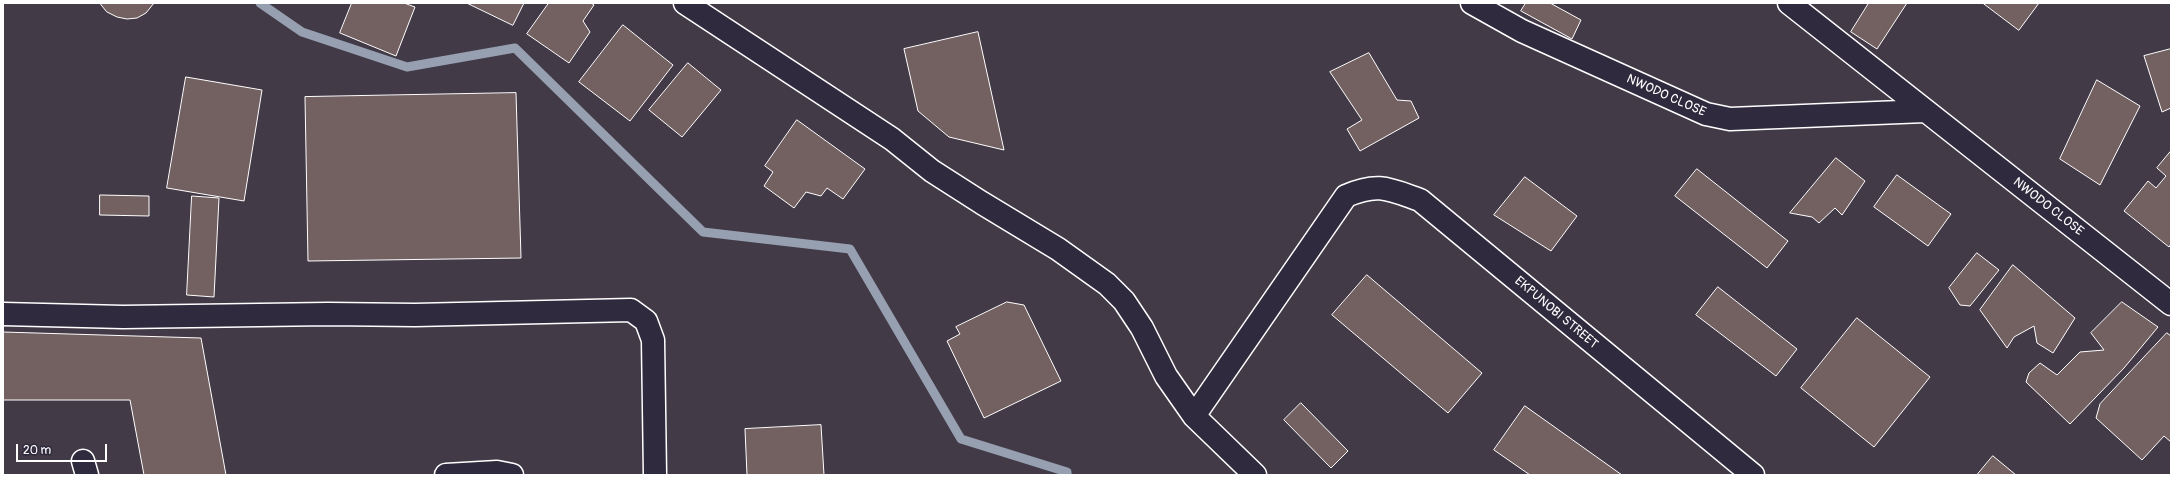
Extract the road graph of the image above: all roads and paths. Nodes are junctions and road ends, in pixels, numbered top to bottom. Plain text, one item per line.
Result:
1 (686, 3) edge
2 (1472, 3) edge
3 (1789, 3) edge
4 (1925, 111) junction
5 (2171, 304) edge
6 (3, 314) edge
7 (1194, 416) junction
8 (446, 475) edge
9 (512, 475) edge
10 (655, 475) edge
11 (1255, 475) edge
12 (1753, 475) edge

1 - 7 street
2 - 4 street, NWODO CLOSE
3 - 4 street, NWODO CLOSE
4 - 5 street, NWODO CLOSE
6 - 10 street
7 - 11 street
7 - 12 street, EKPUNOBI STREET
8 - 9 street

